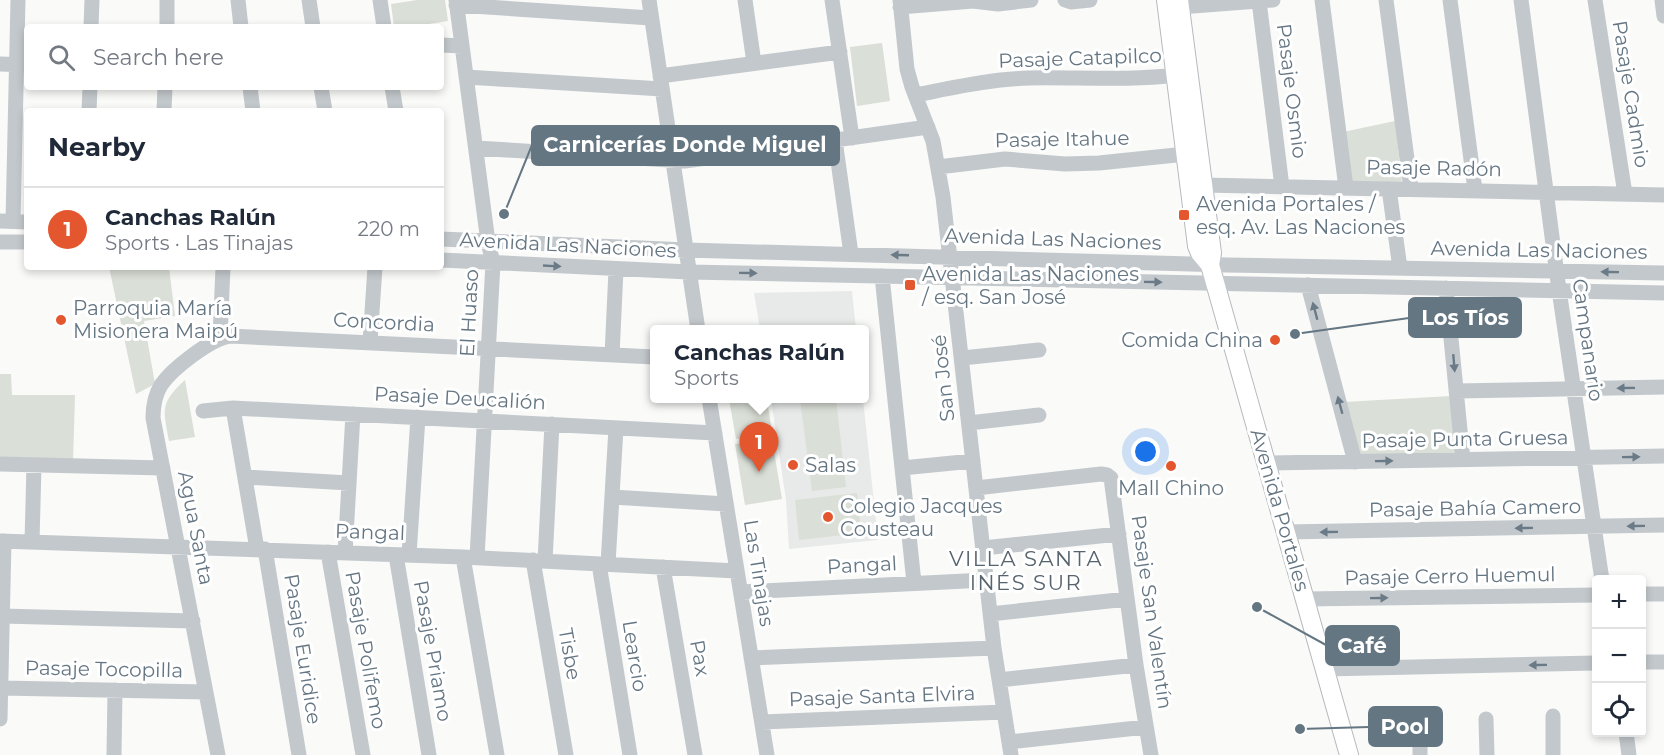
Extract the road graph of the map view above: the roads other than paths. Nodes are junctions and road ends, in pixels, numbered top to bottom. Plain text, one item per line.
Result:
1 (18, 0) edge
2 (92, 0) edge
3 (167, 0) edge
4 (238, 0) edge
5 (309, 0) edge
6 (380, 0) edge
7 (649, 0) edge
8 (745, 0) edge
9 (832, 0) edge
10 (1031, 0) edge
11 (1065, 0) edge
12 (1090, 0) edge
13 (1322, 0) edge
14 (1386, 0) edge
15 (1450, 0) edge
16 (1521, 0) edge
17 (1595, 0) edge
18 (1662, 0) edge
19 (987, 1) edge
20 (1266, 1) edge
21 (1175, 2) edge
22 (456, 3) edge
23 (900, 4) edge
24 (1664, 16) edge
25 (651, 18) junction
26 (91, 24) edge
27 (167, 24) edge
28 (242, 24) edge
29 (313, 24) edge
30 (384, 24) edge
31 (444, 45) edge
32 (462, 46) junction
33 (840, 52) junction
34 (754, 63) junction
35 (0, 64) edge
36 (22, 65) edge
37 (1176, 75) junction
38 (466, 77) junction
39 (661, 83) junction
40 (90, 90) edge
41 (165, 90) edge
42 (250, 90) edge
43 (322, 90) edge
44 (392, 90) edge
45 (915, 95) junction
46 (89, 108) edge
47 (165, 108) edge
48 (253, 108) edge
49 (324, 108) edge
50 (396, 108) edge
51 (928, 127) junction
52 (852, 138) junction
53 (835, 140) junction
54 (476, 148) junction
55 (1186, 154) junction
56 (673, 162) junction
57 (938, 167) junction
58 (1203, 185) junction
59 (1282, 187) junction
60 (1346, 188) junction
61 (1389, 189) junction
62 (1411, 189) junction
63 (1475, 190) junction
64 (1546, 192) junction
65 (1624, 194) junction
66 (1664, 195) edge
67 (13, 221) edge
68 (444, 239) edge
69 (0, 242) edge
70 (24, 242) edge
71 (488, 242) junction
72 (686, 250) junction
73 (851, 254) junction
74 (951, 257) junction
75 (444, 260) edge
76 (493, 263) junction
77 (1210, 265) junction
78 (1400, 268) junction
79 (1433, 269) junction
80 (223, 270) edge
81 (375, 270) edge
82 (616, 270) junction
83 (690, 272) junction
84 (1556, 272) junction
85 (1664, 273) edge
86 (882, 276) junction
87 (953, 277) junction
88 (1215, 283) junction
89 (1308, 285) junction
90 (1440, 288) junction
91 (1559, 290) junction
92 (1664, 293) edge
93 (697, 325) edge
94 (220, 338) junction
95 (370, 342) junction
96 (489, 348) junction
97 (1039, 350) dead end
98 (612, 355) junction
99 (650, 357) edge
100 (962, 358) junction
101 (1664, 387) edge
102 (1574, 389) junction
103 (1456, 391) junction
104 (710, 403) edge
105 (233, 408) junction
106 (203, 411) dead end
107 (353, 414) junction
108 (1040, 415) dead end
109 (418, 417) junction
110 (485, 421) junction
111 (969, 423) junction
112 (552, 424) junction
113 (616, 428) junction
114 (715, 433) junction
115 (1664, 456) edge
116 (1584, 458) junction
117 (973, 460) junction
118 (1463, 460) junction
119 (1355, 462) junction
120 (0, 464) edge
121 (1266, 464) junction
122 (34, 465) junction
123 (163, 468) junction
124 (902, 468) junction
125 (245, 477) junction
126 (349, 483) junction
127 (976, 488) junction
128 (612, 497) junction
129 (726, 504) junction
130 (1664, 525) edge
131 (1594, 526) junction
132 (1286, 532) junction
133 (1119, 534) junction
134 (2, 541) edge
135 (32, 542) junction
136 (178, 546) junction
137 (983, 548) junction
138 (261, 549) junction
139 (328, 552) junction
140 (345, 553) junction
141 (402, 555) junction
142 (470, 557) junction
143 (539, 561) junction
144 (604, 564) junction
145 (663, 567) junction
146 (737, 571) junction
147 (1601, 575) edge
148 (986, 580) junction
149 (914, 584) junction
150 (741, 592) junction
151 (1646, 594) edge
152 (1664, 594) edge
153 (1592, 595) edge
154 (1127, 599) junction
155 (1305, 599) junction
156 (990, 614) junction
157 (2, 616) junction
158 (193, 621) junction
159 (994, 648) junction
160 (1, 656) edge
161 (751, 658) junction
162 (1646, 662) edge
163 (1664, 662) edge
164 (1592, 663) edge
165 (1136, 665) junction
166 (1325, 669) junction
167 (999, 680) junction
168 (1, 687) edge
169 (115, 690) junction
170 (206, 692) junction
171 (1004, 712) junction
172 (1553, 716) dead end
173 (0, 719) edge
174 (1420, 719) dead end
175 (1486, 719) dead end
176 (762, 722) junction
177 (1146, 727) junction
178 (1627, 737) edge
179 (1010, 749) edge
180 (114, 755) edge
181 (218, 755) edge
182 (299, 755) edge
183 (363, 755) edge
184 (429, 755) edge
185 (497, 755) edge
186 (566, 755) edge
187 (630, 755) edge
188 (695, 755) edge
189 (767, 755) edge
190 (1151, 755) edge
191 (1349, 755) edge
192 (1420, 755) edge
193 (1487, 755) edge
194 (1553, 755) edge
195 (1629, 755) edge

1 - 36 street
2 - 26 street
3 - 27 street
4 - 28 street
5 - 29 street
6 - 30 street
7 - 25 street
8 - 34 street
9 - 33 street
10 - 19 street
11 - 12 street
13 - 60 street
14 - 62 street
15 - 63 street
16 - 64 street, Campanario
17 - 65 street, Pasaje Cadmio
18 - 24 street
19 - 23 street
20 - 21 street
20 - 59 street, Pasaje Osmio
21 - 37 main road, Avenida Portales
21 - 58 main road, Avenida Portales
22 - 25 street
22 - 32 street, El Huaso
23 - 45 street, San José
25 - 39 street
31 - 32 street
32 - 38 street, El Huaso
33 - 34 street
33 - 52 street
34 - 39 street
35 - 36 street
36 - 67 street
37 - 45 street, Pasaje Catapilco
37 - 55 main road, Avenida Portales
38 - 39 street
38 - 54 street, El Huaso
39 - 56 street
40 - 46 street
41 - 47 street
42 - 48 street
43 - 49 street
44 - 50 street
45 - 51 street, San José
51 - 52 street
51 - 57 street, San José
52 - 53 street
53 - 56 street
53 - 73 street
54 - 56 street
54 - 71 street, El Huaso
55 - 57 street, Pasaje Itahue
55 - 77 main road, Avenida Portales
56 - 72 street
57 - 74 street, San José
58 - 59 street, Pasaje Radón
58 - 77 main road, Avenida Portales
59 - 60 street, Pasaje Radón
60 - 61 street, Pasaje Radón
61 - 62 street, Pasaje Radón
61 - 78 street
62 - 63 street, Pasaje Radón
63 - 64 street, Pasaje Radón
64 - 65 street, Pasaje Radón
64 - 84 street, Campanario
65 - 66 street, Pasaje Radón
68 - 71 street, Avenida Las Naciones
69 - 70 street
71 - 72 street, Avenida Las Naciones
71 - 76 street, El Huaso
72 - 73 street, Avenida Las Naciones
72 - 83 street
74 -> 73 street, Avenida Las Naciones
74 - 77 street, Avenida Las Naciones
74 - 87 street, San José
75 - 76 street, Avenida Las Naciones
76 -> 82 street, Avenida Las Naciones
76 - 96 street, El Huaso
77 - 78 street, Avenida Las Naciones
77 - 88 main road, Avenida Portales
78 - 79 street, Avenida Las Naciones
79 - 84 street, Avenida Las Naciones
79 - 90 street
80 - 94 street
81 - 95 street
82 - 83 street, Avenida Las Naciones
82 - 98 street
83 -> 86 street, Avenida Las Naciones
83 - 93 street
85 -> 84 street, Avenida Las Naciones
84 - 91 street, Campanario
86 - 87 street, Avenida Las Naciones
86 - 124 street
87 -> 88 street, Avenida Las Naciones
87 - 100 street, San José
88 - 89 street, Avenida Las Naciones
88 - 121 main road, Avenida Portales
89 - 90 street, Avenida Las Naciones
119 -> 89 street
90 - 91 street, Avenida Las Naciones
90 -> 103 street
91 - 92 street, Avenida Las Naciones
91 - 102 street, Campanario
94 - 95 street, Concordia
94 - 123 street, Agua Santa
95 - 96 street, Concordia
96 - 98 street, Concordia
96 - 110 street, El Huaso
97 - 100 street
98 - 99 street, Concordia
100 - 111 street, San José
101 -> 102 street
102 - 103 street
102 - 116 street, Campanario
103 - 118 street
104 - 114 street, Las Tinajas
105 - 106 street, Pasaje Deucalión
105 - 107 street, Pasaje Deucalión
105 - 125 street, Pasaje Euridice
107 - 109 street, Pasaje Deucalión
107 - 126 street, Pasaje Polifemo
108 - 111 street
109 - 110 street, Pasaje Deucalión
109 - 141 street, Pasaje Priamo
110 - 112 street, Pasaje Deucalión
110 - 142 street, El Huaso
111 - 117 street, San José
112 - 113 street, Pasaje Deucalión
112 - 143 street, Tisbe
113 - 114 street, Pasaje Deucalión
113 - 128 street, Learcio
114 - 129 street, Las Tinajas
116 -> 115 street, Pasaje Punta Gruesa
116 - 118 street, Pasaje Punta Gruesa
116 - 131 street, Campanario
117 - 124 street
117 - 127 street, San José
119 -> 118 street, Pasaje Punta Gruesa
119 - 121 street, Pasaje Punta Gruesa
120 - 122 street
121 - 132 main road, Avenida Portales
122 - 123 street
122 - 135 street
123 - 136 street, Agua Santa
124 - 149 street
125 - 126 street
125 - 138 street, Pasaje Euridice
126 - 140 street, Pasaje Polifemo
127 - 133 street, Pasaje San Valentín
127 - 137 street, San José
128 - 129 street
128 - 144 street, Learcio
129 - 146 street, Las Tinajas
130 -> 131 street, Pasaje Bahía Camero
131 -> 132 street, Pasaje Bahía Camero
131 - 147 street, Campanario
132 - 155 main road, Avenida Portales
133 - 137 street
133 - 154 street, Pasaje San Valentín
134 - 135 street, Pangal
134 - 157 street
135 - 136 street, Pangal
136 - 138 street, Pangal
136 - 158 street, Agua Santa
137 - 148 street, San José
138 - 139 street, Pangal
138 - 182 street, Pasaje Euridice
139 - 140 street, Pangal
139 - 183 street, Pasaje Polifemo
140 - 141 street, Pangal
141 - 142 street, Pangal
141 - 184 street, Pasaje Priamo
142 - 143 street, Pangal
142 - 185 street, El Huaso
143 - 144 street, Pangal
143 - 186 street, Tisbe
144 - 145 street, Pangal
144 - 187 street, Learcio
145 - 146 street, Pangal
145 - 188 street, Pax
146 - 150 street, Las Tinajas
148 - 149 street, Pangal
148 - 156 street, San José
149 - 150 street, Pangal
150 - 161 street, Las Tinajas
151 - 152 street
155 -> 153 street, Pasaje Cerro Huemul
154 - 156 street
154 - 165 street, Pasaje San Valentín
155 - 166 main road, Avenida Portales
156 - 159 street, San José
157 - 158 street
157 - 160 street
158 - 170 street, Agua Santa
159 - 161 street
159 - 167 street, San José
160 - 168 street
161 - 176 street, Las Tinajas
162 - 163 street
164 -> 166 street
165 - 167 street, Pasaje Santa Elvira
165 - 177 street, Pasaje San Valentín
166 - 191 main road, Avenida Portales
167 - 171 street, San José
168 - 169 street, Pasaje Tocopilla
168 - 173 street
169 - 170 street, Pasaje Tocopilla
169 - 180 street
170 - 181 street, Agua Santa
171 - 176 street, Pasaje Santa Elvira
171 - 179 street, San José
172 - 194 street
174 - 192 street
175 - 193 street
176 - 189 street, Las Tinajas
177 - 179 street
177 - 190 street, Pasaje San Valentín
178 - 195 street

